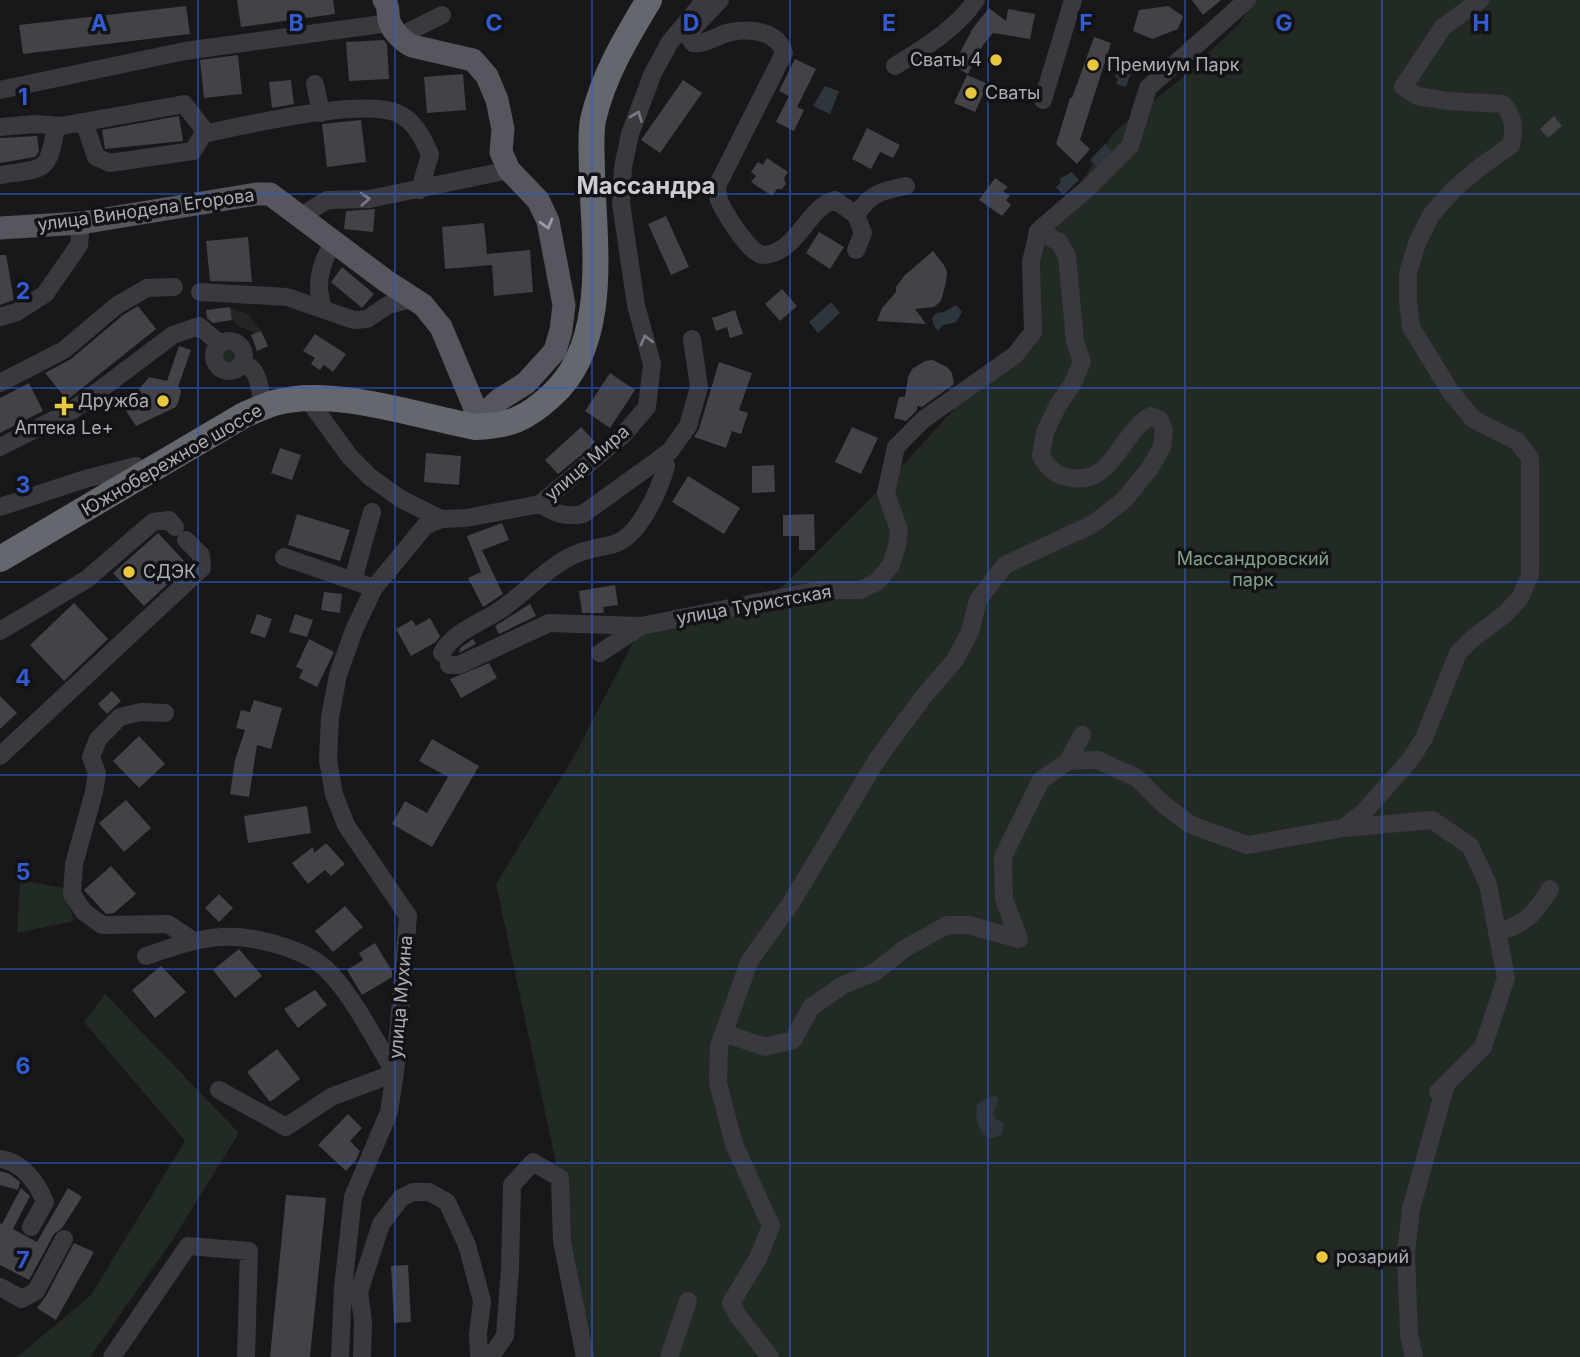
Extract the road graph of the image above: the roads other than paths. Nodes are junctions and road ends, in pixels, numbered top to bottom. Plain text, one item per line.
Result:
1 (384, 0) edge
2 (638, 0) edge
3 (649, 0) edge
4 (705, 0) edge
5 (720, 0) edge
6 (976, 0) edge
7 (1073, 0) edge
8 (1247, 0) edge
9 (1480, 0) edge
10 (442, 15) dead end
11 (395, 30) junction
12 (895, 66) dead end
13 (315, 84) dead end
14 (0, 90) edge
15 (1043, 100) dead end
16 (321, 113) junction
17 (84, 122) junction
18 (62, 126) junction
19 (0, 127) edge
20 (203, 134) junction
21 (509, 170) junction
22 (0, 174) edge
23 (906, 186) dead end
24 (420, 190) junction
25 (856, 215) junction
26 (301, 216) junction
27 (81, 223) junction
28 (0, 228) edge
29 (1038, 231) junction
30 (334, 243) junction
31 (856, 250) dead end
32 (174, 287) dead end
33 (200, 292) dead end
34 (415, 298) junction
35 (322, 308) junction
36 (0, 317) edge
37 (692, 339) dead end
38 (0, 383) edge
39 (261, 395) junction
40 (307, 398) junction
41 (479, 418) junction
42 (0, 447) edge
43 (658, 460) junction
44 (136, 466) junction
45 (540, 504) junction
46 (0, 507) edge
47 (372, 512) dead end
48 (441, 519) junction
49 (0, 545) edge
50 (284, 557) dead end
51 (0, 559) edge
52 (353, 580) junction
53 (374, 588) junction
54 (641, 626) junction
55 (0, 631) edge
56 (600, 653) dead end
57 (165, 713) dead end
58 (1082, 735) dead end
59 (0, 756) edge
60 (1068, 761) junction
61 (1343, 828) junction
62 (1550, 889) dead end
63 (1497, 933) junction
64 (192, 940) junction
65 (146, 956) dead end
66 (724, 1033) junction
67 (395, 1073) junction
68 (219, 1090) dead end
69 (0, 1159) edge
70 (32, 1227) dead end
71 (64, 1239) dead end
72 (0, 1287) edge
73 (351, 1290) junction
74 (688, 1301) dead end
75 (112, 1357) edge
76 (246, 1357) edge
77 (340, 1357) edge
78 (362, 1357) edge
79 (480, 1357) edge
80 (585, 1357) edge
81 (669, 1357) edge
82 (770, 1357) edge
83 (1414, 1357) edge

1 - 11 main road
2 - 41 highway, Южнобережное шоссе
3 - 40 highway, Южнобережное шоссе
45 -> 4 street, улица Мира
5 - 25 street
6 - 12 street
7 - 15 street
8 - 29 street
9 - 61 street
10 - 11 street
11 - 14 street
11 - 21 main road
13 - 16 street
16 - 20 street
16 - 24 street
17 - 18 street
17 - 20 street
17 - 20 street
18 - 19 street
18 - 22 street
21 - 24 street
21 -> 41 main road
23 - 25 street
26 -> 24 street
25 - 31 street
26 - 27 main road, улица Винодела Егорова
26 - 30 main road, улица Винодела Егорова
27 - 28 main road, улица Винодела Егорова
27 - 36 street
29 - 54 street, улица Туристская
29 - 66 street
30 - 34 main road, улица Винодела Егорова
30 - 35 street
32 - 38 street
33 - 35 street
34 - 35 street
34 - 41 main road, улица Винодела Егорова
37 - 43 street
39 - 41 highway, Южнобережное шоссе
39 - 42 street
39 - 44 highway, Южнобережное шоссе
40 - 48 street
40 - 51 highway, Южнобережное шоссе
43 - 45 street
43 - 54 street
44 - 46 street
44 - 49 highway, Южнобережное шоссе
45 - 48 street, улица Мира
47 - 52 street
48 - 53 street, улица Мухина
50 - 52 street
52 - 53 street
53 - 67 street, улица Мухина
54 - 56 street
55 - 59 street
57 - 64 street
58 - 60 street
60 - 61 street
60 - 66 street
61 - 63 street
62 - 63 street
63 - 83 street
64 - 65 street
64 - 67 street
66 - 82 street
67 - 68 street
67 - 73 street, улица Мухина
69 - 70 street
71 - 72 street
73 - 77 street, улица Мухина
73 - 78 street
73 - 79 street
74 - 81 street
75 - 76 street
79 - 80 street

